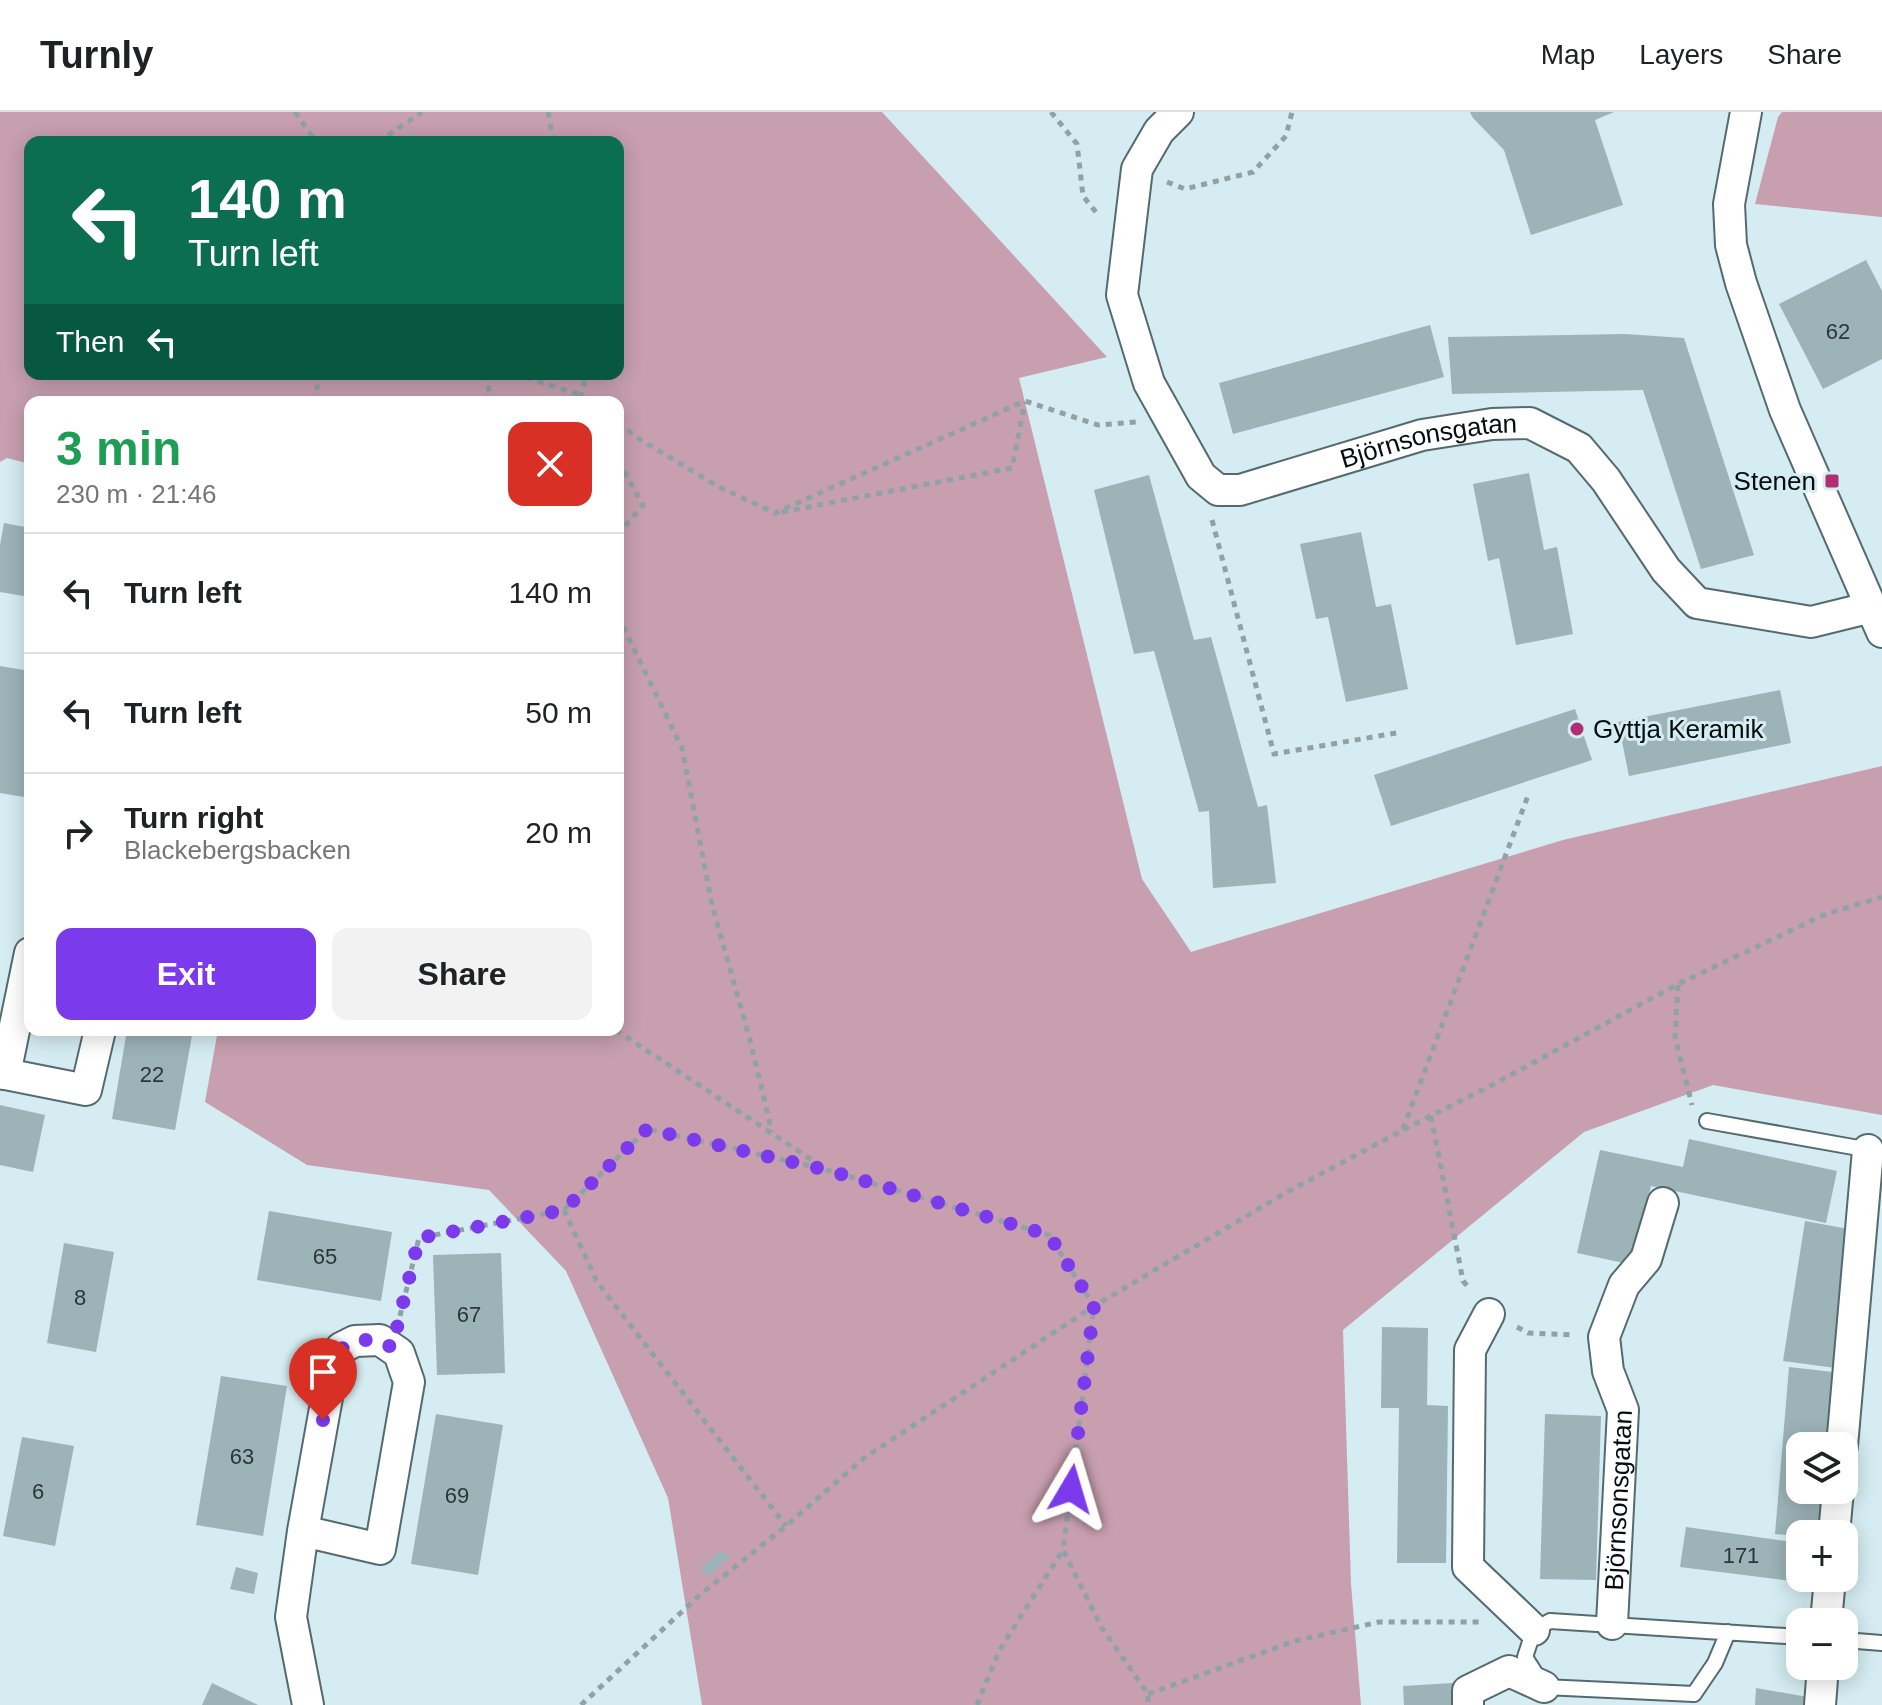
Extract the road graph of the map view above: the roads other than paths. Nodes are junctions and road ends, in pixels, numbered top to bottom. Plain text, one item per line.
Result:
1 (1178, 112) edge
2 (1746, 112) edge
3 (1877, 619) edge
4 (24, 979) edge
5 (99, 1036) edge
6 (2, 1073) edge
7 (1707, 1121) road end
8 (1875, 1150) edge
9 (1663, 1203) dead end
10 (1489, 1314) road end
11 (1844, 1432) edge
12 (303, 1531) junction
13 (1612, 1624) junction
14 (1534, 1630) junction
15 (1728, 1632) junction
16 (1786, 1636) edge
17 (1858, 1641) edge
18 (1882, 1643) edge
19 (1822, 1680) edge
20 (1544, 1687) junction
21 (308, 1705) edge
22 (1468, 1705) edge
23 (1820, 1705) edge

1 - 3 street, Björnsonsgatan
2 - 3 street, Björnsonsgatan
4 - 6 street
5 - 6 street
7 - 8 lane
8 - 11 street
9 - 13 street, Björnsonsgatan
10 - 14 street
12 - 12 street
12 - 21 street
13 - 14 lane, Björnsonsgatan
13 - 15 lane, Björnsonsgatan
14 - 20 lane
15 - 16 lane, Björnsonsgatan
15 - 20 lane
17 - 18 lane
19 - 23 street
20 - 22 street

